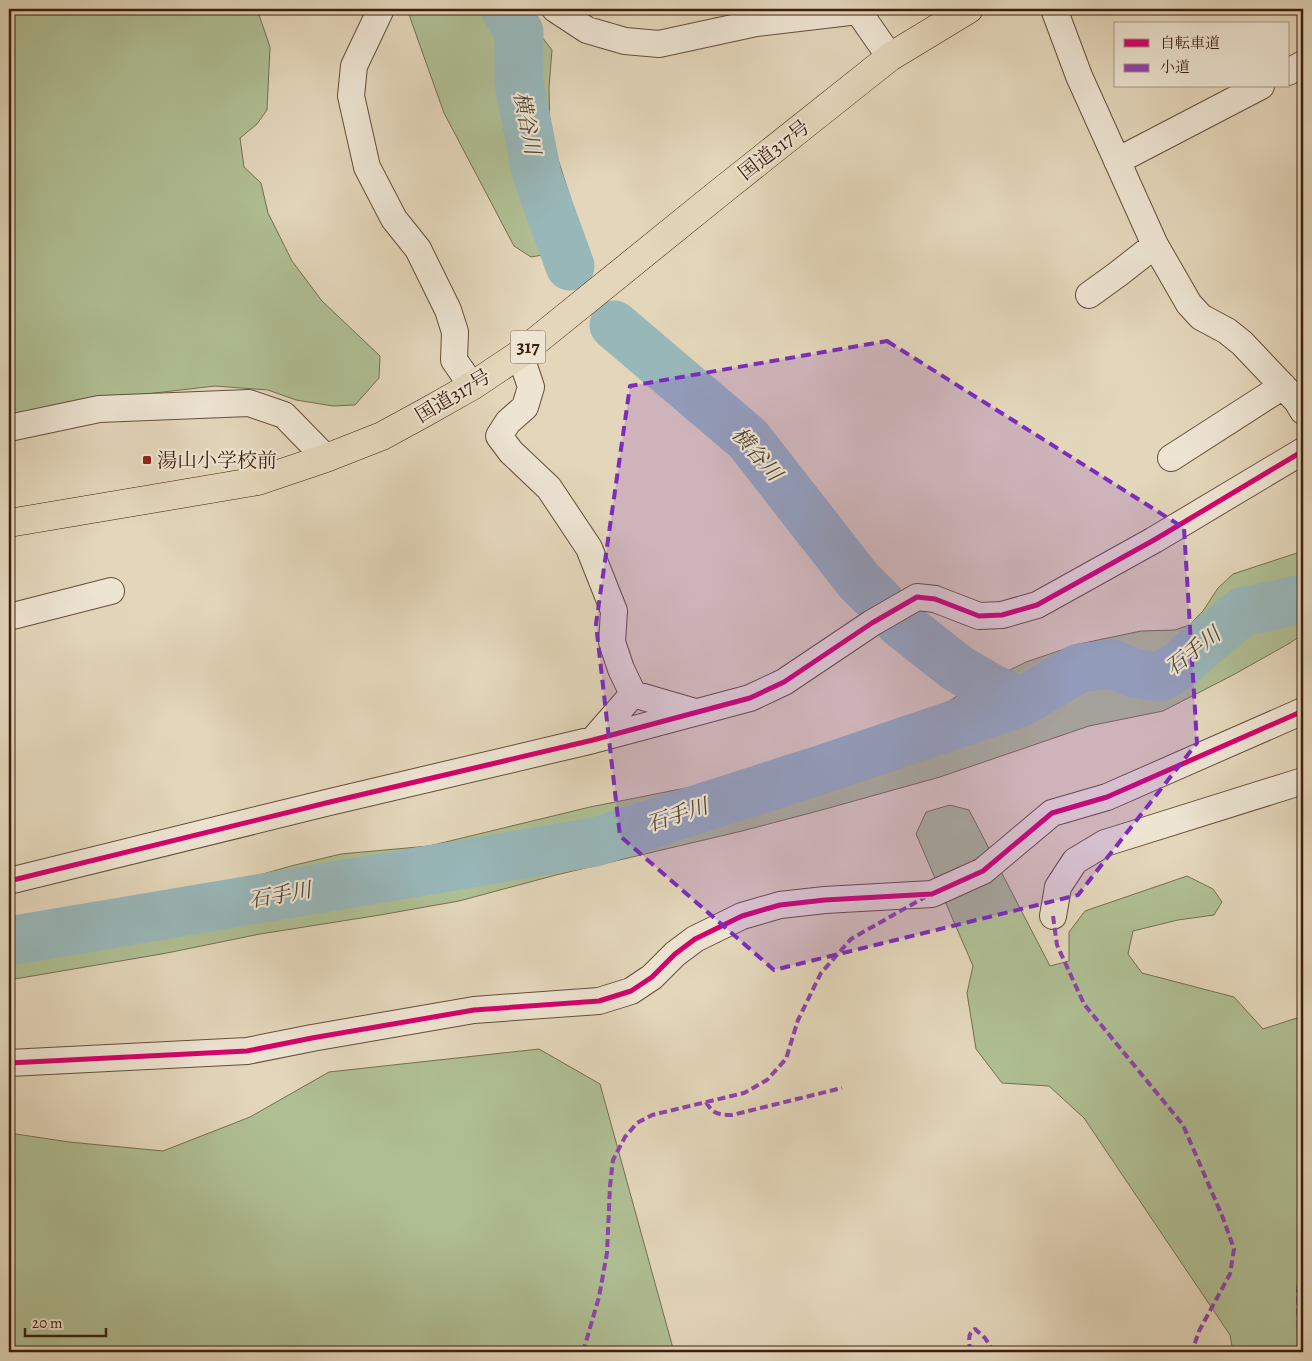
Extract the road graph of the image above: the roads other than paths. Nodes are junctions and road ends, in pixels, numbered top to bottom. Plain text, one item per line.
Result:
1 (381, 9) edge
2 (555, 9) edge
3 (969, 9) edge
4 (1054, 9) edge
5 (754, 16) edge
6 (890, 57) junction
7 (1303, 64) edge
8 (1290, 71) edge
9 (1257, 88) edge
10 (1117, 161) junction
11 (1154, 245) junction
12 (1089, 295) dead end
13 (520, 354) junction
14 (472, 386) junction
15 (1283, 386) junction
16 (1303, 411) edge
17 (9, 428) edge
18 (1303, 451) edge
19 (326, 458) junction
20 (1171, 458) dead end
21 (9, 523) edge
22 (111, 591) dead end
23 (9, 617) edge
24 (634, 694) junction
25 (1303, 711) edge
26 (696, 712) junction
27 (593, 740) junction
28 (1303, 781) edge
29 (9, 881) edge
30 (1053, 916) dead end
31 (9, 1062) edge

1 - 14 street
2 - 5 street
3 - 6 highway, 国道317号 / 317
4 - 10 street
5 - 6 street
6 - 13 highway, 国道317号 / 317
7 - 8 street
9 - 10 street
10 - 11 street
11 - 12 street
11 - 15 street
13 - 14 highway, 国道317号 / 317
13 - 24 street
14 - 19 highway, 国道317号 / 317
15 - 16 street
15 - 20 street
17 - 19 street
18 - 26 street
19 - 21 highway, 国道317号 / 317
22 - 23 street
24 - 26 street
24 - 27 street
25 - 31 street
26 - 27 street
27 - 29 street
28 - 30 street

